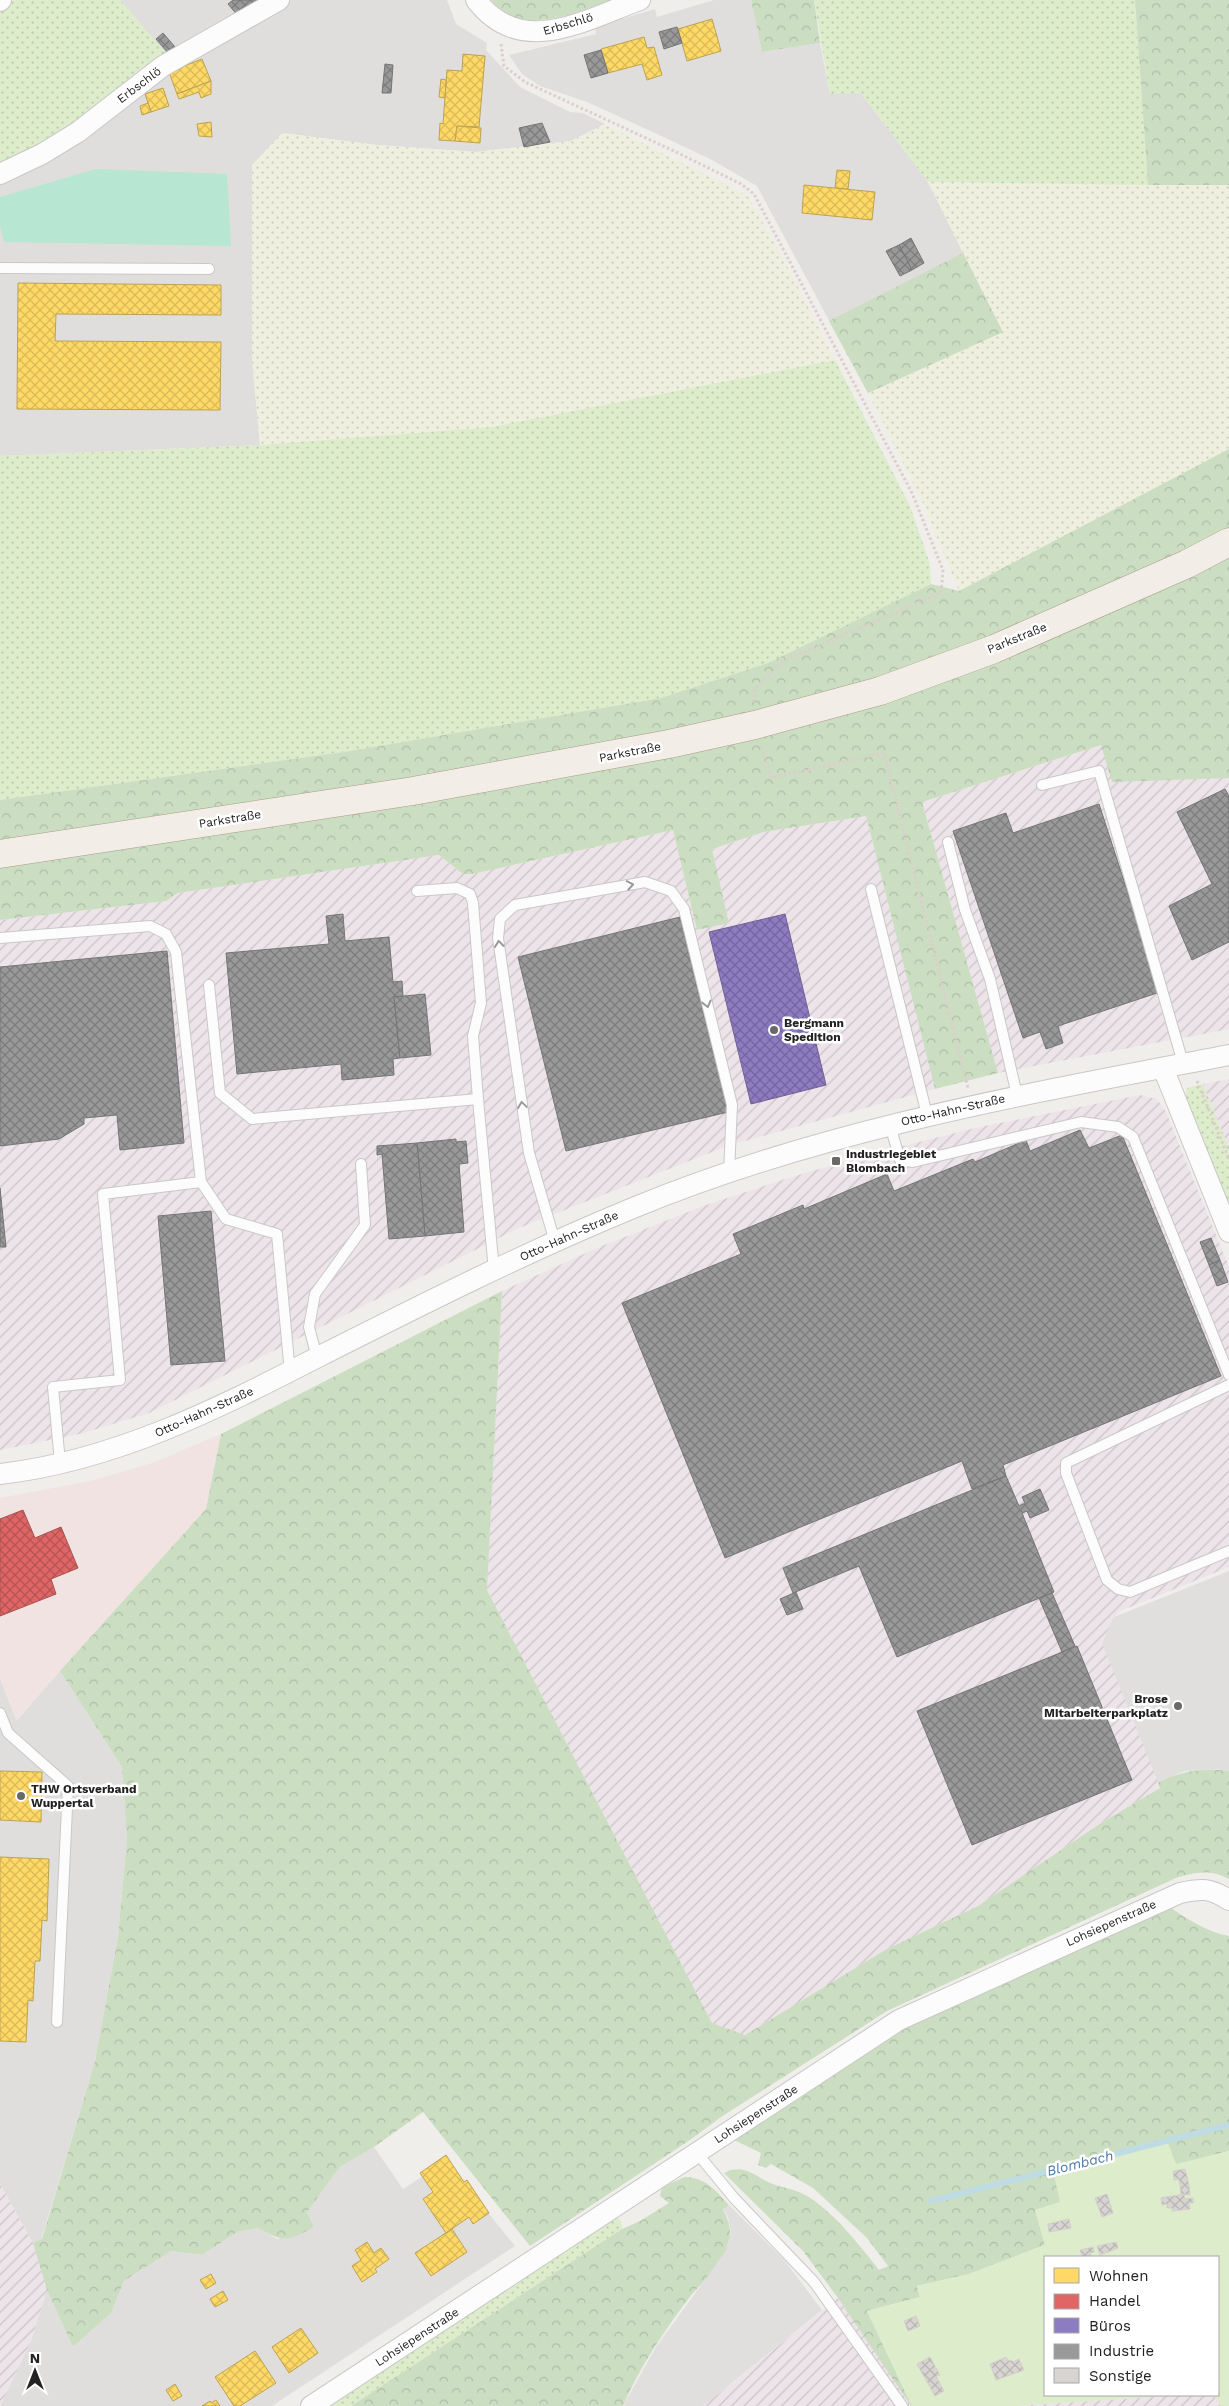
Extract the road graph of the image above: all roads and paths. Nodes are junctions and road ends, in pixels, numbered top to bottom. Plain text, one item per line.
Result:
1 (279, 0) edge
2 (476, 0) edge
3 (640, 0) edge
4 (508, 27) junction
5 (0, 174) edge
6 (0, 268) edge
7 (209, 269) dead end
8 (1229, 542) edge
9 (755, 725) junction
10 (1042, 784) dead end
11 (948, 842) dead end
12 (0, 854) edge
13 (871, 889) dead end
14 (416, 891) dead end
15 (0, 938) edge
16 (209, 985) dead end
17 (1229, 1055) edge
18 (1186, 1063) junction
19 (1163, 1068) junction
20 (1017, 1096) junction
21 (478, 1099) junction
22 (972, 1105) junction
23 (927, 1115) junction
24 (890, 1125) junction
25 (1229, 1159) edge
26 (361, 1164) dead end
27 (729, 1173) junction
28 (201, 1182) junction
29 (1229, 1232) edge
30 (555, 1242) junction
31 (494, 1271) junction
32 (317, 1358) junction
33 (290, 1372) junction
34 (1229, 1375) edge
35 (1229, 1385) edge
36 (60, 1464) junction
37 (0, 1474) edge
38 (1229, 1551) edge
39 (0, 1713) edge
40 (1229, 1900) edge
41 (57, 2022) dead end
42 (697, 2153) junction
43 (310, 2406) edge
44 (902, 2406) edge

1 - 5 street, Erbschlö
2 - 4 street, Erbschlö
3 - 4 street, Erbschlö
4 - 9 path
6 - 7 lane
8 - 9 main road, Parkstraße
9 - 12 main road, Parkstraße
9 - 22 path
10 - 18 lane
11 - 20 lane
13 - 23 lane
14 - 21 lane
15 - 28 lane
16 - 21 lane
17 - 18 street, Otto-Hahn-Straße
18 - 19 street, Otto-Hahn-Straße
18 - 25 path
19 - 20 street, Otto-Hahn-Straße
19 - 29 street
20 - 22 street, Otto-Hahn-Straße
21 - 31 lane
22 - 23 street, Otto-Hahn-Straße
23 - 24 street, Otto-Hahn-Straße
24 - 27 street, Otto-Hahn-Straße
24 - 34 lane
26 - 32 lane
27 - 30 street, Otto-Hahn-Straße
30 -> 27 lane
28 - 33 lane
28 - 36 lane
30 - 31 street, Otto-Hahn-Straße
31 - 32 street, Otto-Hahn-Straße
32 - 33 street, Otto-Hahn-Straße
33 - 36 street, Otto-Hahn-Straße
35 - 38 lane
36 - 37 street, Otto-Hahn-Straße
39 - 41 lane
40 - 42 street, Lohsiepenstraße
42 - 43 street, Lohsiepenstraße
42 - 44 lane

